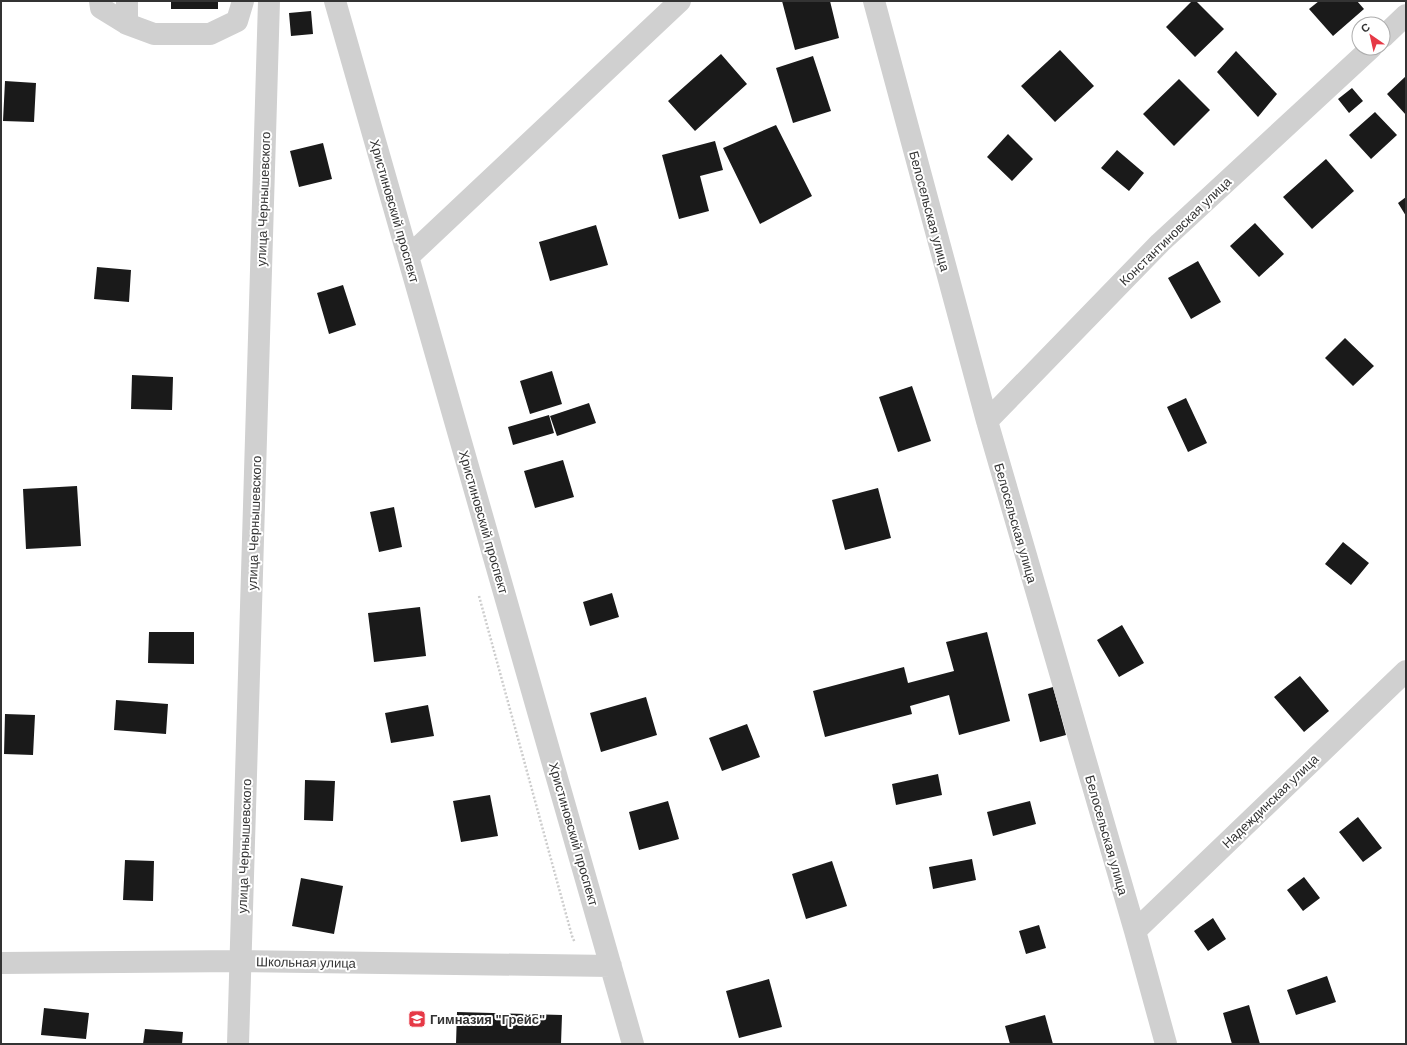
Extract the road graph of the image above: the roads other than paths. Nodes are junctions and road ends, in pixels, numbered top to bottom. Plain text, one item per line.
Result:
1 (100, 1) edge
2 (127, 1) edge
3 (243, 1) edge
4 (269, 1) edge
5 (335, 1) edge
6 (680, 1) edge
7 (874, 1) edge
8 (1406, 15) edge
9 (127, 24) junction
10 (1391, 29) edge
11 (1362, 56) edge
12 (408, 257) junction
13 (986, 421) junction
14 (1406, 671) edge
15 (1135, 931) junction
16 (241, 961) junction
17 (1, 963) edge
18 (611, 966) junction
19 (238, 1044) edge
20 (633, 1044) edge
21 (1166, 1044) edge

1 - 9 street
2 - 9 street
3 - 9 street
4 - 16 street, улица Чернышевского
5 - 12 street, Христиновский проспект
6 - 12 street
7 - 13 street, Белосельская улица
8 - 10 street
11 - 13 street, Константиновская улица
12 - 18 street, Христиновский проспект
13 - 15 street, Белосельская улица
14 - 15 street, Надеждинская улица
15 - 21 street, Белосельская улица
16 - 17 street, Школьная улица
16 - 18 street, Школьная улица
16 - 19 street, улица Чернышевского
18 - 20 street, Христиновский проспект

